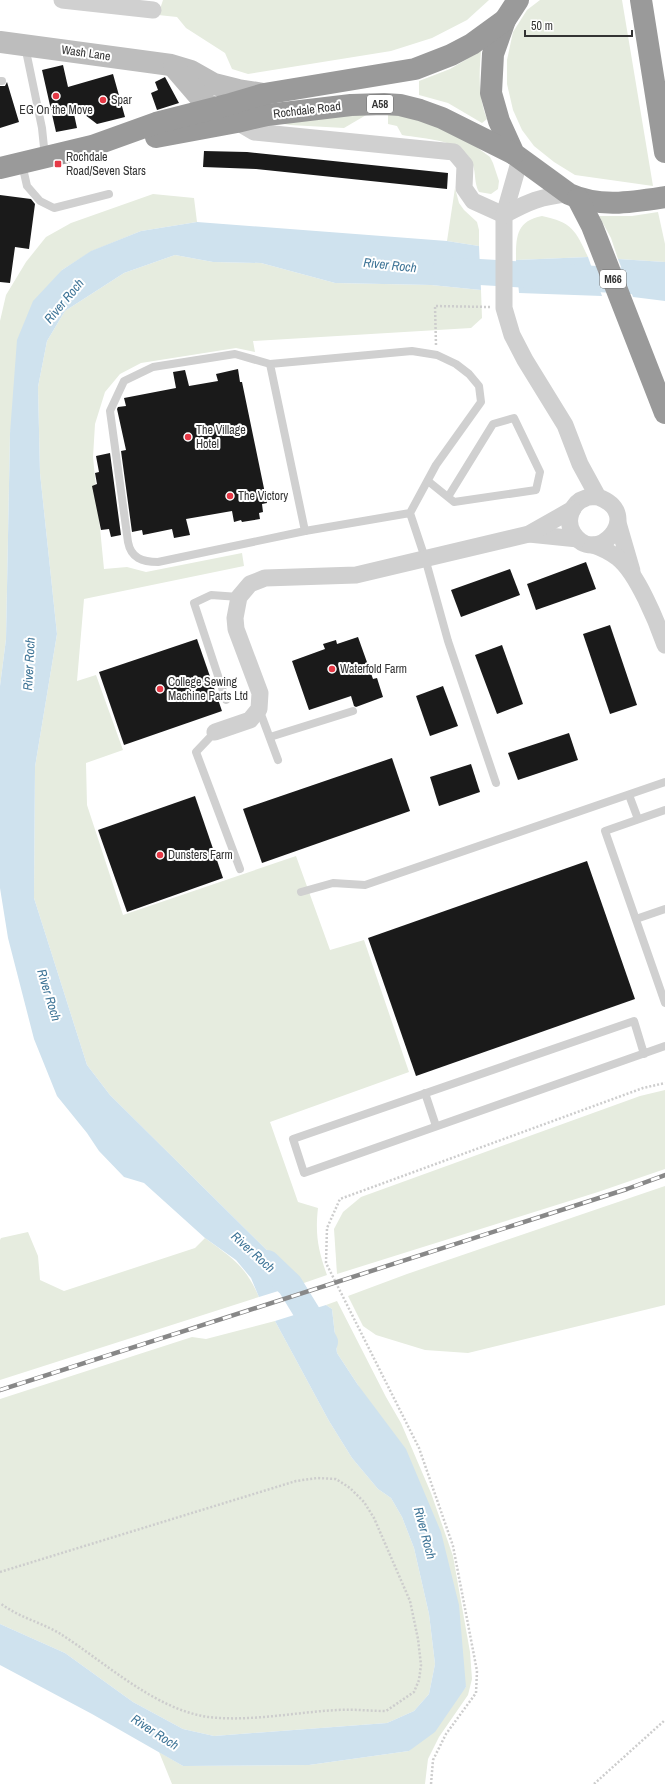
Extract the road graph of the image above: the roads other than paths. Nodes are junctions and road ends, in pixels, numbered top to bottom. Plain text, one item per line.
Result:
1 (62, 0) edge
2 (518, 0) edge
3 (641, 0) edge
4 (153, 10) dead end
5 (504, 20) junction
6 (0, 42) edge
7 (25, 45) junction
8 (171, 65) junction
9 (264, 94) junction
10 (215, 108) junction
11 (237, 122) junction
12 (92, 146) junction
13 (664, 147) edge
14 (517, 157) junction
15 (45, 158) junction
16 (22, 163) junction
17 (0, 168) edge
18 (109, 194) dead end
19 (574, 196) junction
20 (665, 197) edge
21 (504, 223) junction
22 (270, 364) junction
23 (665, 413) edge
24 (580, 464) junction
25 (428, 481) junction
26 (448, 497) junction
27 (598, 497) junction
28 (573, 508) junction
29 (410, 513) junction
30 (618, 523) junction
31 (305, 531) junction
32 (529, 534) junction
33 (586, 542) junction
34 (425, 558) junction
35 (633, 577) junction
36 (239, 597) junction
37 (665, 645) edge
38 (226, 700) dead end
39 (259, 709) junction
40 (353, 711) dead end
41 (215, 732) joint
42 (270, 737) junction
43 (278, 760) dead end
44 (665, 782) edge
45 (496, 783) dead end
46 (629, 794) junction
47 (665, 810) edge
48 (638, 819) junction
49 (240, 869) dead end
50 (301, 892) dead end
51 (665, 909) edge
52 (636, 919) junction
53 (665, 1003) edge
54 (665, 1046) edge
55 (644, 1054) junction
56 (425, 1093) junction
57 (436, 1126) junction

1 - 4 street
2 - 5 highway, A58
3 - 13 highway
5 - 9 highway, Rochdale Road / A58
5 - 14 highway, A58
6 - 7 main road, Wash Lane
7 - 8 main road, Wash Lane
7 - 15 lane
8 - 9 main road, Wash Lane
8 - 10 main road
9 - 10 highway, Rochdale Road / A58
10 - 11 main road
10 - 12 highway, Rochdale Road / A58
11 - 12 highway, Rochdale Road / A58
11 - 14 highway, Rochdale Road / A58
11 - 21 street
12 - 15 highway, Rochdale Road / A58
14 - 19 highway, A58
14 - 21 street
15 - 16 highway, Rochdale Road / A58
16 - 17 highway, Rochdale Road / A58
16 - 18 lane
19 - 20 highway, A58
19 - 21 street
19 - 23 highway, M66
21 - 24 street
22 - 25 lane
22 - 31 lane
22 - 31 lane
24 - 27 street
24 - 28 street
25 - 26 lane
25 - 29 lane
26 - 26 lane
27 - 28 street
27 - 30 street
28 - 32 street
28 - 33 street
29 - 31 lane
29 - 34 lane
30 - 33 street
30 - 35 street
32 - 33 street
32 - 34 street
33 - 35 street
34 - 36 street
34 - 45 lane
35 - 37 street
36 - 38 lane
36 - 39 street
39 - 41 street
39 - 42 lane
40 - 42 lane
41 - 49 lane
42 - 43 lane
44 - 46 lane
46 - 48 lane
46 - 50 lane
47 - 48 lane
48 - 52 lane
51 - 52 lane
52 - 53 lane
54 - 55 lane
55 - 56 lane
55 - 57 lane
56 - 57 lane
56 - 57 lane

